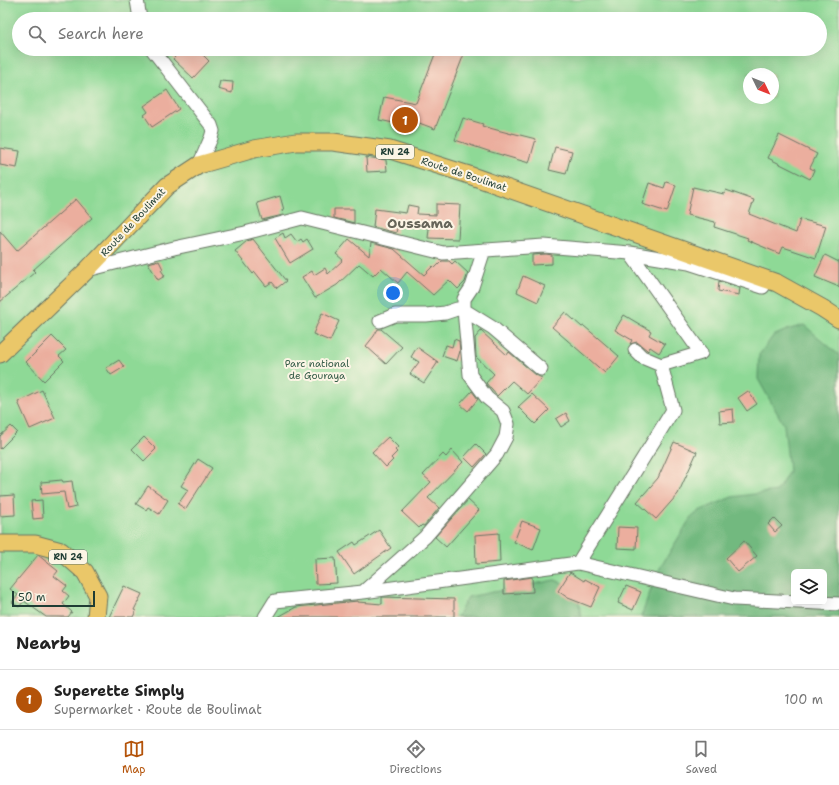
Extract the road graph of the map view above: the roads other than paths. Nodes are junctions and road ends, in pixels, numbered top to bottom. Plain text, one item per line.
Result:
1 (137, 0) edge
2 (139, 12) edge
3 (157, 56) edge
4 (199, 165) junction
5 (484, 250) junction
6 (630, 253) junction
7 (88, 270) junction
8 (777, 283) junction
9 (464, 310) junction
10 (839, 319) edge
11 (380, 321) dead end
12 (635, 350) dead end
13 (0, 354) edge
14 (661, 365) junction
15 (541, 369) dead end
16 (0, 544) edge
17 (578, 563) junction
18 (363, 592) junction
19 (839, 604) edge
20 (96, 617) edge
21 (265, 617) edge

1 - 2 street
3 - 4 street
4 - 7 main road, Route de Boulimat / RN 24
4 - 8 main road, Route de Boulimat / RN 24
5 - 6 street
5 - 7 street
5 - 9 street
6 - 8 street
6 - 14 street
7 - 13 main road, Route de Boulimat / RN 24
8 - 10 main road, Route de Boulimat / RN 24
9 - 11 street
9 - 15 street
9 - 18 street
12 - 14 street
14 - 17 street
16 - 20 main road, RN 24
17 - 18 street
17 - 19 street
18 - 21 street

